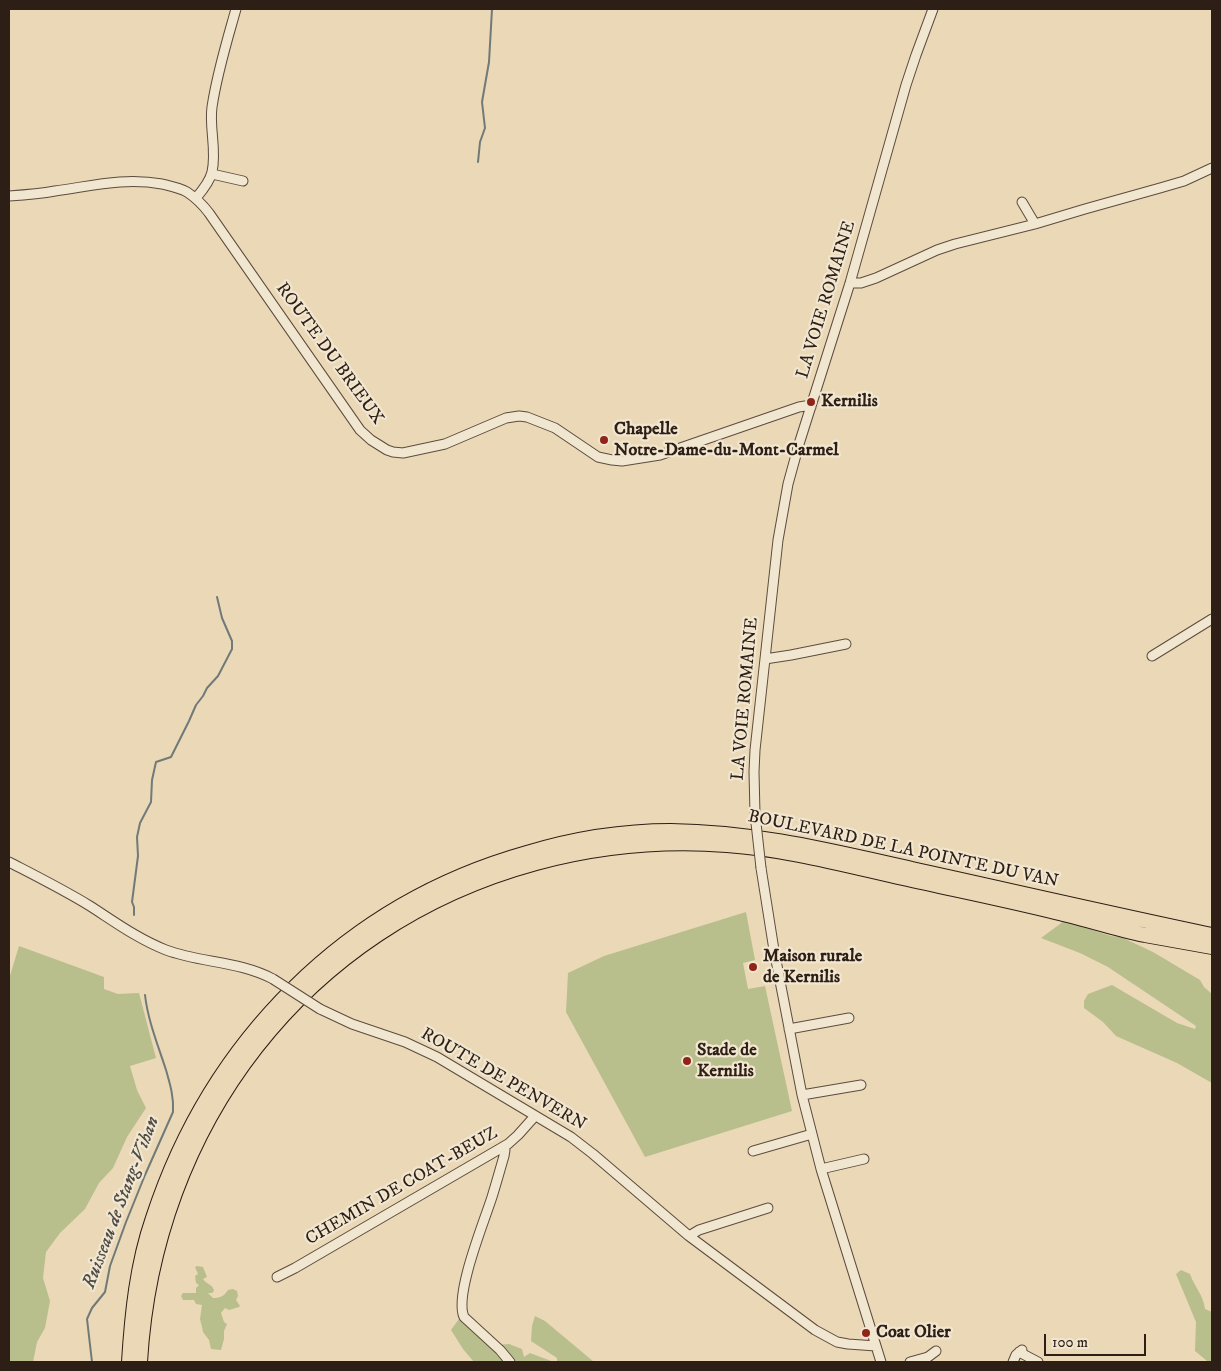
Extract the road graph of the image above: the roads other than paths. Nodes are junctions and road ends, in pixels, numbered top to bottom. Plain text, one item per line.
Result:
1 (236, 9) edge
2 (933, 9) edge
3 (1212, 168) edge
4 (212, 174) junction
5 (244, 181) dead end
6 (9, 196) edge
7 (196, 198) junction
8 (1022, 202) dead end
9 (1035, 224) junction
10 (850, 283) junction
11 (811, 407) junction
12 (1212, 619) edge
13 (846, 644) dead end
14 (1152, 656) dead end
15 (765, 659) junction
16 (9, 862) edge
17 (1212, 936) edge
18 (1212, 947) edge
19 (849, 1018) dead end
20 (788, 1029) junction
21 (862, 1085) dead end
22 (802, 1095) junction
23 (535, 1116) junction
24 (812, 1134) junction
25 (503, 1147) junction
26 (753, 1151) dead end
27 (864, 1159) dead end
28 (821, 1169) junction
29 (768, 1208) dead end
30 (689, 1236) junction
31 (277, 1276) dead end
32 (872, 1336) junction
33 (854, 1344) junction
34 (876, 1346) junction
35 (936, 1351) dead end
36 (129, 1362) edge
37 (140, 1362) edge
38 (510, 1362) edge
39 (881, 1362) edge
40 (910, 1362) edge
41 (1013, 1362) edge
42 (1038, 1362) edge

1 - 4 street
2 - 10 street, LA VOIE ROMAINE
3 - 9 street
4 - 5 street
4 - 7 street
6 - 7 street, ROUTE DU BRIEUX
7 - 11 street, ROUTE DU BRIEUX
8 - 9 street
9 - 10 street
10 - 11 street, LA VOIE ROMAINE
11 - 15 street, LA VOIE ROMAINE
12 - 14 street
13 - 15 street
15 - 20 street, LA VOIE ROMAINE, bridge
16 - 23 street, ROUTE DE PENVERN, bridge
17 - 36 highway, BOULEVARD DE LA POINTE DU VAN
18 - 37 highway, BOULEVARD DE LA POINTE DU VAN
19 - 20 street
20 - 22 street
21 - 22 street
22 - 24 street
23 - 25 street, CHEMIN DE COAT-BEUZ
23 - 30 street, ROUTE DE PENVERN
24 - 26 street
24 - 28 street
25 - 31 street, CHEMIN DE COAT-BEUZ
25 - 38 street
27 - 28 street
28 - 32 street
29 - 30 street
30 - 33 street, ROUTE DE PENVERN
32 - 33 street
32 - 34 street
33 - 34 street, ROUTE DE PENVERN
34 - 39 street
35 - 40 street
41 - 42 street

